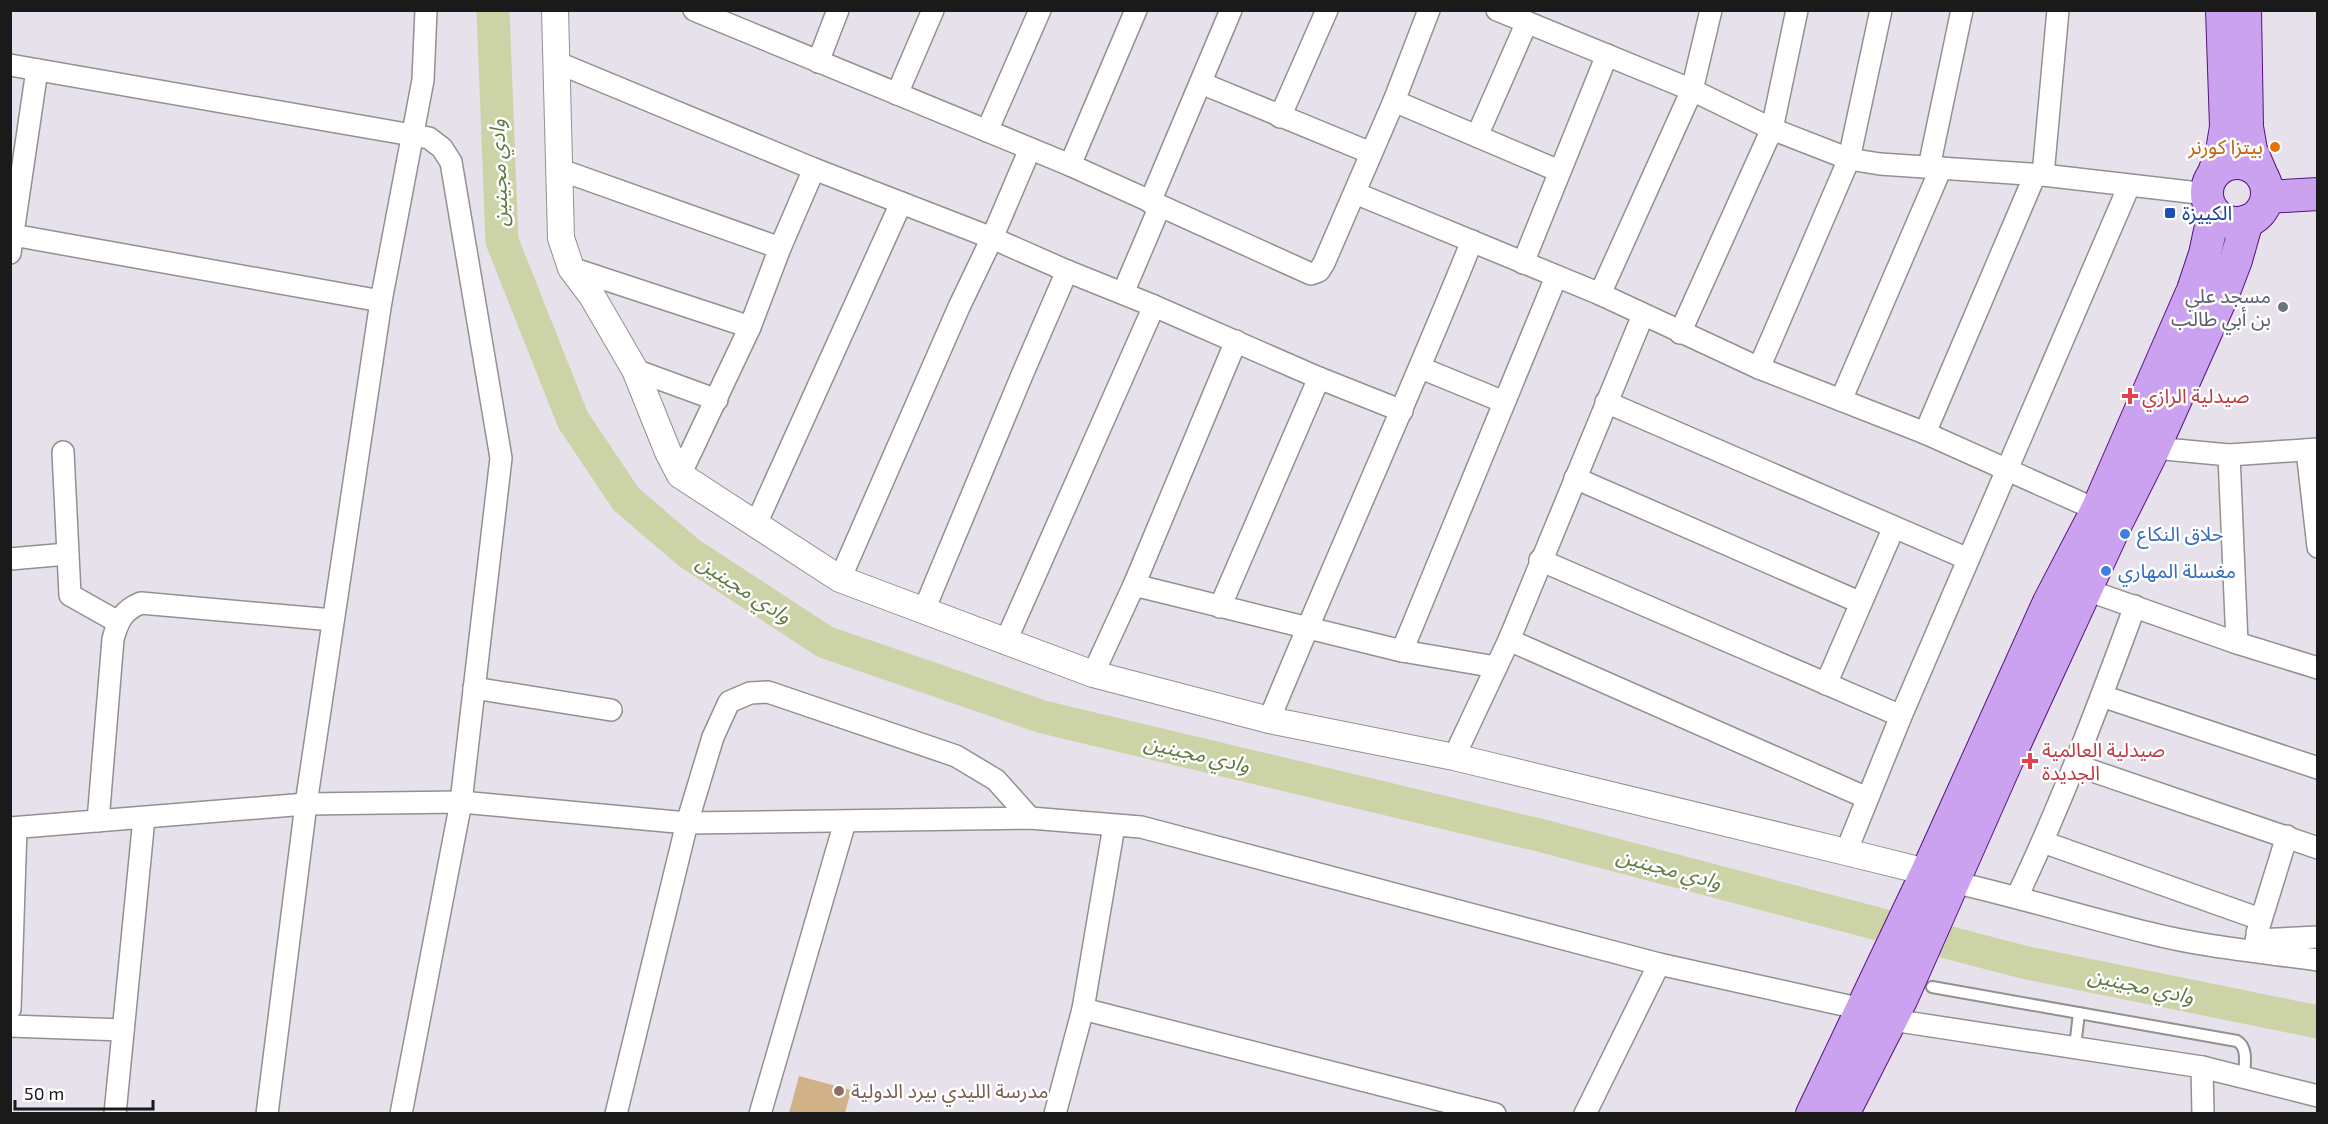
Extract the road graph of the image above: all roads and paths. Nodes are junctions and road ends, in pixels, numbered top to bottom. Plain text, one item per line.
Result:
1 (426, 10) edge
2 (555, 10) edge
3 (694, 10) edge
4 (838, 10) edge
5 (933, 10) edge
6 (1040, 10) edge
7 (1136, 10) edge
8 (1231, 10) edge
9 (1327, 10) edge
10 (1429, 10) edge
11 (1497, 10) edge
12 (1711, 10) edge
13 (1797, 10) edge
14 (1881, 10) edge
15 (1962, 10) edge
16 (2058, 10) edge
17 (2222, 10) edge
18 (2245, 10) edge
19 (738, 19) edge
20 (1527, 22) junction
21 (1607, 55) junction
22 (556, 62) junction
23 (818, 62) junction
24 (10, 65) edge
25 (38, 70) junction
26 (1201, 83) junction
27 (1692, 90) junction
28 (897, 94) junction
29 (1394, 101) junction
30 (1280, 117) junction
31 (1772, 129) junction
32 (987, 131) junction
33 (412, 135) junction
34 (1477, 136) junction
35 (1030, 149) junction
36 (1371, 153) junction
37 (1849, 159) junction
38 (1070, 165) junction
39 (1935, 167) junction
40 (558, 169) junction
41 (814, 169) junction
42 (1559, 171) junction
43 (2039, 175) junction
44 (2129, 186) junction
45 (2265, 187) junction
46 (1355, 193) junction
47 (2211, 193) junction
48 (2318, 194) edge
49 (901, 203) junction
50 (1155, 204) junction
51 (2247, 221) junction
52 (992, 238) junction
53 (1472, 241) junction
54 (12, 244) edge
55 (780, 248) junction
56 (1522, 263) junction
57 (571, 268) junction
58 (1067, 271) junction
59 (1556, 277) junction
60 (1123, 293) junction
61 (1600, 294) junction
62 (381, 301) junction
63 (1154, 306) junction
64 (1643, 315) junction
65 (750, 327) junction
66 (1680, 333) junction
67 (1236, 341) junction
68 (1421, 368) junction
69 (1759, 368) junction
70 (635, 370) junction
71 (1319, 378) junction
72 (717, 400) junction
73 (1841, 400) junction
74 (1504, 402) junction
75 (1606, 402) junction
76 (1402, 411) junction
77 (1925, 434) junction
78 (2154, 448) junction
79 (2312, 449) edge
80 (63, 452) dead end
81 (2229, 455) junction
82 (2006, 469) junction
83 (680, 475) junction
84 (1575, 478) junction
85 (2097, 510) junction
86 (756, 524) junction
87 (1894, 527) junction
88 (2318, 547) edge
89 (67, 554) junction
90 (10, 559) edge
91 (1968, 559) junction
92 (1540, 560) junction
93 (840, 579) junction
94 (1134, 585) junction
95 (2087, 590) junction
96 (1859, 602) junction
97 (1220, 606) junction
98 (2135, 606) junction
99 (924, 610) junction
100 (333, 620) junction
101 (118, 622) junction
102 (1307, 627) junction
103 (1509, 640) junction
104 (1005, 643) junction
105 (2237, 643) junction
106 (1402, 651) junction
107 (1496, 667) junction
108 (2318, 668) edge
109 (1093, 674) junction
110 (1826, 684) junction
111 (474, 688) junction
112 (2103, 696) junction
113 (611, 710) dead end
114 (1901, 716) junction
115 (1269, 720) junction
116 (1455, 757) junction
117 (2075, 765) junction
118 (2318, 768) edge
119 (1867, 798) junction
120 (461, 802) junction
121 (306, 804) junction
122 (144, 818) junction
123 (1030, 818) junction
124 (98, 821) junction
125 (845, 822) junction
126 (687, 823) junction
127 (1114, 826) junction
128 (13, 828) edge
129 (2287, 836) junction
130 (2043, 842) junction
131 (2318, 848) edge
132 (1846, 852) junction
133 (1938, 882) junction
134 (2017, 897) junction
135 (2260, 919) junction
136 (2318, 937) edge
137 (2252, 945) junction
138 (2318, 960) edge
139 (1659, 964) junction
140 (1932, 987) dead end
141 (1866, 1001) junction
142 (10, 1009) edge
143 (1897, 1009) junction
144 (1083, 1010) junction
145 (2079, 1013) junction
146 (10, 1026) edge
147 (123, 1030) junction
148 (2075, 1047) junction
149 (2202, 1067) junction
150 (2244, 1077) junction
151 (2318, 1096) edge
152 (115, 1113) edge
153 (267, 1113) edge
154 (401, 1113) edge
155 (616, 1113) edge
156 (760, 1113) edge
157 (1054, 1113) edge
158 (1495, 1113) edge
159 (1585, 1113) edge
160 (1812, 1113) edge
161 (1843, 1113) edge
162 (2203, 1113) edge

1 - 33 street
2 - 22 street
3 - 19 street
4 - 23 street
5 - 28 street
6 - 32 street
7 - 38 street
8 - 26 street
9 - 30 street
10 - 29 street
11 - 20 street
12 - 27 street
13 - 31 street
14 - 37 street
15 - 39 street
16 - 43 street
17 - 47 main road
18 - 45 main road
19 - 23 street
20 - 21 street
20 - 34 street
21 - 27 street
21 - 42 street
22 - 40 street
22 - 41 street
23 - 28 street
24 - 25 street
25 - 33 street
25 - 54 street
26 - 30 street
26 - 50 street
27 - 31 street
27 - 61 street
28 - 32 street
29 - 34 street
29 - 36 street
30 - 36 street
31 - 37 street
31 - 66 street
32 - 35 street
33 - 62 street
33 - 111 street
34 - 42 street
35 - 38 street
35 - 52 street
36 - 46 street
37 - 39 street
37 - 69 street
38 - 50 street
39 - 43 street
39 - 73 street
40 - 55 street
40 - 57 street
41 - 49 street
41 - 55 street
42 - 56 street
43 - 44 street
43 - 77 street
44 - 47 street
44 - 82 street
45 - 47 main road
45 - 48 main road
45 - 51 main road
46 - 50 street
46 - 53 street
47 - 51 main road
47 - 85 main road
49 - 52 street
49 - 86 street
50 - 60 street
51 - 78 main road
52 - 58 street
52 - 93 street
53 - 56 street
53 - 68 street
54 - 62 street
55 - 65 street
56 - 59 street
57 - 65 street
57 - 70 street
58 - 60 street
58 - 99 street
59 - 61 street
59 - 74 street
60 - 63 street
61 - 64 street
62 - 100 street
63 - 67 street
63 - 104 street
64 - 66 street
64 - 75 street
65 - 72 street
66 - 69 street
67 - 71 street
67 - 94 street
68 - 74 street
68 - 76 street
69 - 73 street
70 - 72 street
70 - 83 street
71 - 76 street
71 - 97 street
72 - 83 street
73 - 77 street
74 - 106 street
75 - 84 street
75 - 87 street
76 - 102 street
77 - 82 street
78 - 81 street
78 - 95 main road
79 - 81 street
79 - 88 street
80 - 89 street
81 - 105 street
82 - 85 street
82 - 91 street
83 - 86 street
84 - 92 street
84 - 96 street
85 - 133 main road
86 - 93 street
87 - 91 street
87 - 96 street
89 - 90 street
89 - 101 street
91 - 114 street
92 - 103 street
92 - 110 street
93 - 99 street
94 - 97 street
94 - 109 street
95 - 98 street
95 - 133 main road
96 - 110 street
97 - 102 street
98 - 105 street
98 - 112 street
99 - 104 street
100 - 101 street
100 - 121 street
101 - 124 street
102 - 106 street
102 - 115 street
103 - 107 street
103 - 119 street
104 - 109 street
105 - 108 street
106 - 107 street
107 - 116 street
109 - 115 street
110 - 114 street
111 - 113 street
111 - 120 street
112 - 117 street
112 - 118 street
114 - 119 street
115 - 116 street
116 - 132 street
117 - 129 street
117 - 130 street
119 - 132 street
120 - 121 street
120 - 126 street
120 - 154 street
121 - 122 street
121 - 153 street
122 - 124 street
122 - 147 street
123 - 125 street
123 - 126 street
123 - 127 street
124 - 128 street
125 - 126 street
125 - 156 street
126 - 155 street
127 - 139 street
127 - 144 street
128 - 142 street
129 - 131 street
129 - 135 street
130 - 134 street
130 - 135 street
132 - 133 street
133 - 134 street
133 - 141 main road
133 - 143 main road
134 - 137 street
135 - 137 street
136 - 137 street
137 - 138 street
139 - 141 street
139 - 159 street
140 - 145 lane
141 - 160 main road
143 - 148 street
143 - 161 main road
144 - 157 street
144 - 158 street
145 - 148 lane
145 - 150 lane
146 - 147 street
147 - 152 street
148 - 149 street
149 - 150 street
149 - 162 street
150 - 151 street

